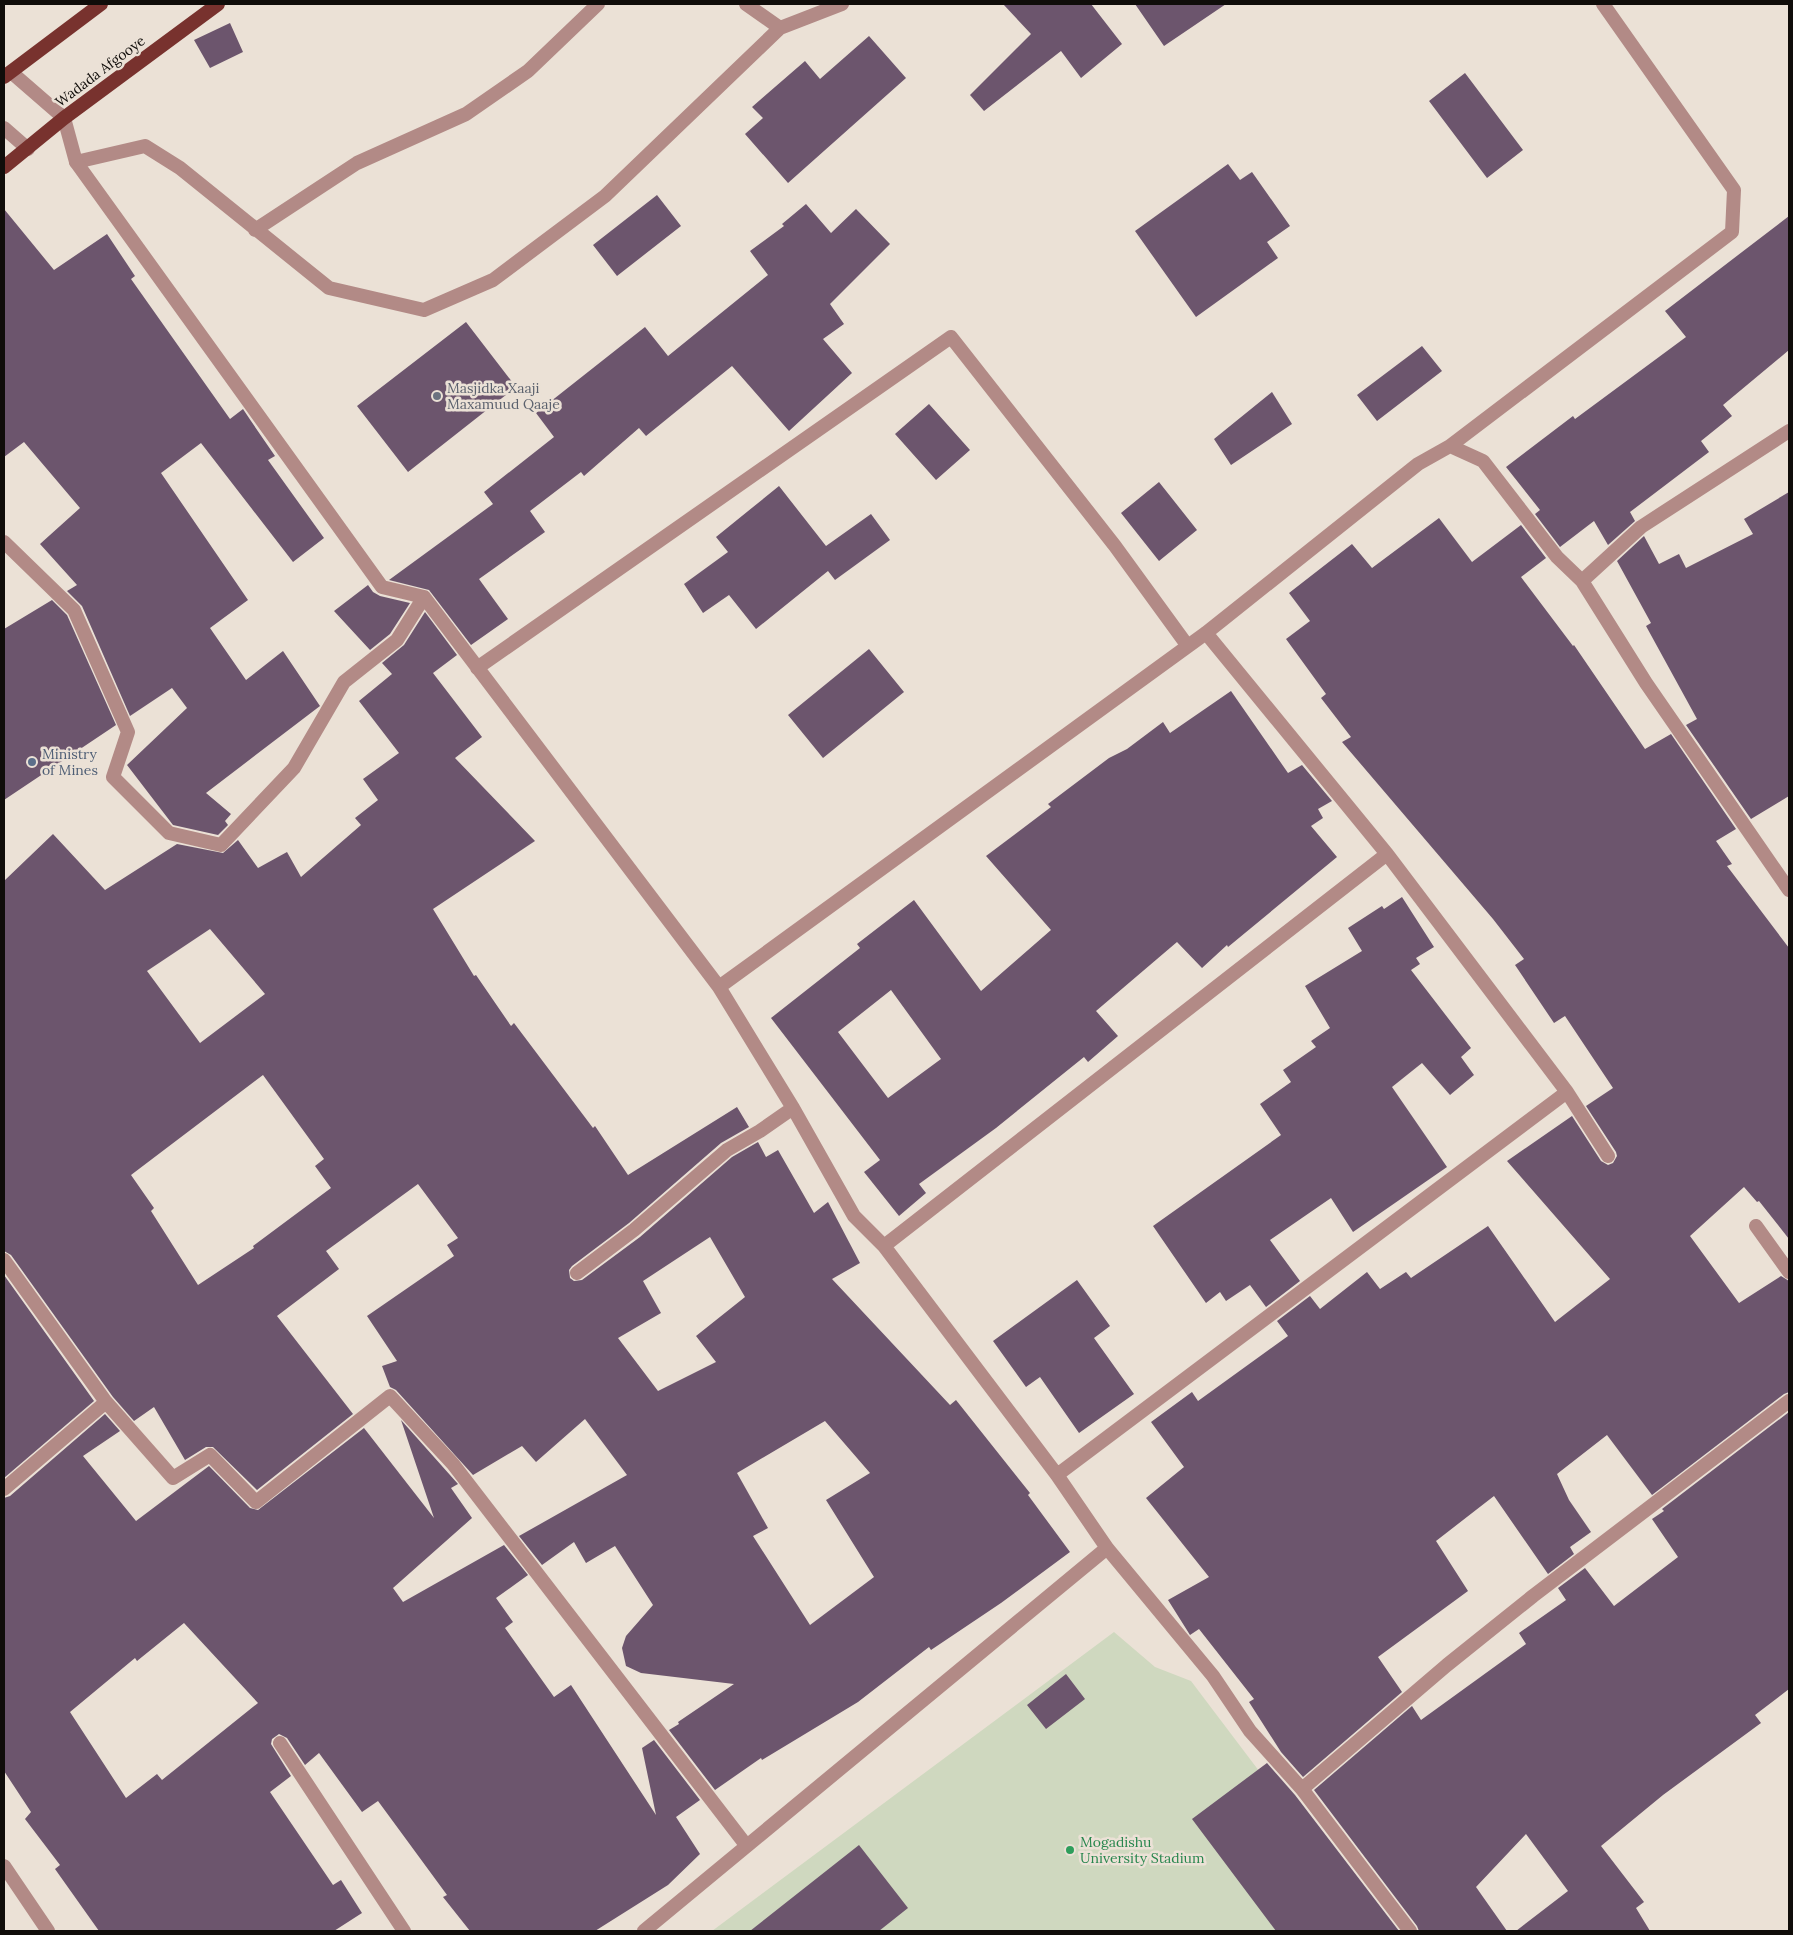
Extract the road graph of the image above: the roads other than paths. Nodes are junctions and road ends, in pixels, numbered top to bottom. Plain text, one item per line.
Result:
1 (101, 4) edge
2 (218, 4) edge
3 (598, 4) edge
4 (746, 4) edge
5 (842, 4) edge
6 (1603, 4) edge
7 (780, 28) junction
8 (8, 75) edge
9 (64, 118) junction
10 (4, 128) edge
11 (28, 149) junction
12 (76, 162) junction
13 (4, 167) edge
14 (256, 230) junction
15 (1789, 431) edge
16 (1450, 446) junction
17 (4, 542) edge
18 (1582, 581) junction
19 (424, 597) junction
20 (1206, 633) junction
21 (1187, 645) junction
22 (477, 668) junction
23 (1387, 854) junction
24 (1789, 890) edge
25 (719, 987) junction
26 (1567, 1092) junction
27 (793, 1108) junction
28 (1608, 1156) dead end
29 (1756, 1226) dead end
30 (884, 1246) junction
31 (4, 1260) edge
32 (1789, 1272) edge
33 (577, 1273) dead end
34 (1789, 1401) edge
35 (106, 1402) junction
36 (1056, 1475) junction
37 (4, 1489) edge
38 (1106, 1548) junction
39 (280, 1743) dead end
40 (1302, 1789) junction
41 (746, 1845) junction
42 (4, 1866) edge
43 (48, 1931) edge
44 (404, 1931) edge
45 (644, 1931) edge
46 (1410, 1931) edge

1 - 8 highway
2 - 9 highway, Wadada Afgooye
3 - 14 street
4 - 7 street
5 - 7 street
6 - 16 street
7 - 14 street
8 - 9 street
9 - 11 highway, Wadada Afgooye
9 - 12 street
10 - 11 street
11 - 13 highway, Wadada Afgooye
12 - 14 street
12 - 19 street
15 - 18 street
16 - 18 street
16 - 20 street
17 - 19 street
18 - 24 street
19 - 22 street
20 - 21 street
20 - 23 street
21 - 22 street
21 - 25 street
22 - 25 street
23 - 26 street
23 - 30 street
25 - 27 street
26 - 28 street
26 - 36 street
27 - 30 street
27 - 33 street
29 - 32 street
30 - 36 street
31 - 35 street
34 - 40 street
35 - 37 street
35 - 41 street
36 - 38 street
38 - 40 street
38 - 41 street
39 - 44 street
40 - 46 street
41 - 45 street
42 - 43 street

